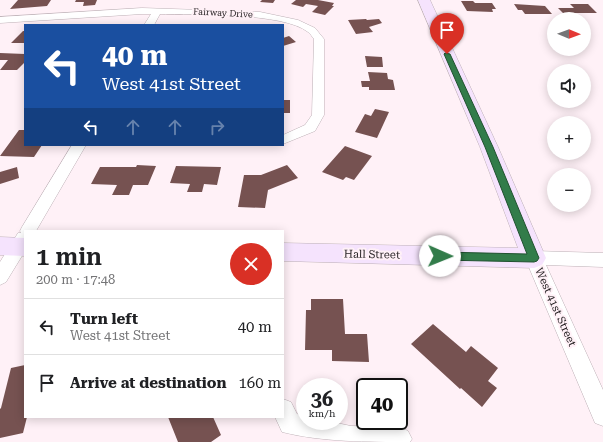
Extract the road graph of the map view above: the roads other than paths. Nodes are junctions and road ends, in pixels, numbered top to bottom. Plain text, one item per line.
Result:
1 (424, 0) edge
2 (157, 11) junction
3 (5, 20) edge
4 (150, 24) edge
5 (0, 29) edge
6 (284, 140) edge
7 (78, 146) edge
8 (26, 230) edge
9 (19, 241) edge
10 (284, 252) edge
11 (534, 258) junction
12 (603, 260) edge
13 (0, 277) edge
14 (284, 412) edge
15 (603, 415) edge
16 (400, 439) dead end

1 - 11 street, West 41st Street
2 - 3 street, Fairway Drive
2 - 4 street
2 - 6 street, Fairway Drive
3 - 5 street
7 - 8 street
9 - 13 street
10 - 11 street, Hall Street
11 - 12 street
11 - 15 street, West 41st Street
14 - 16 street

